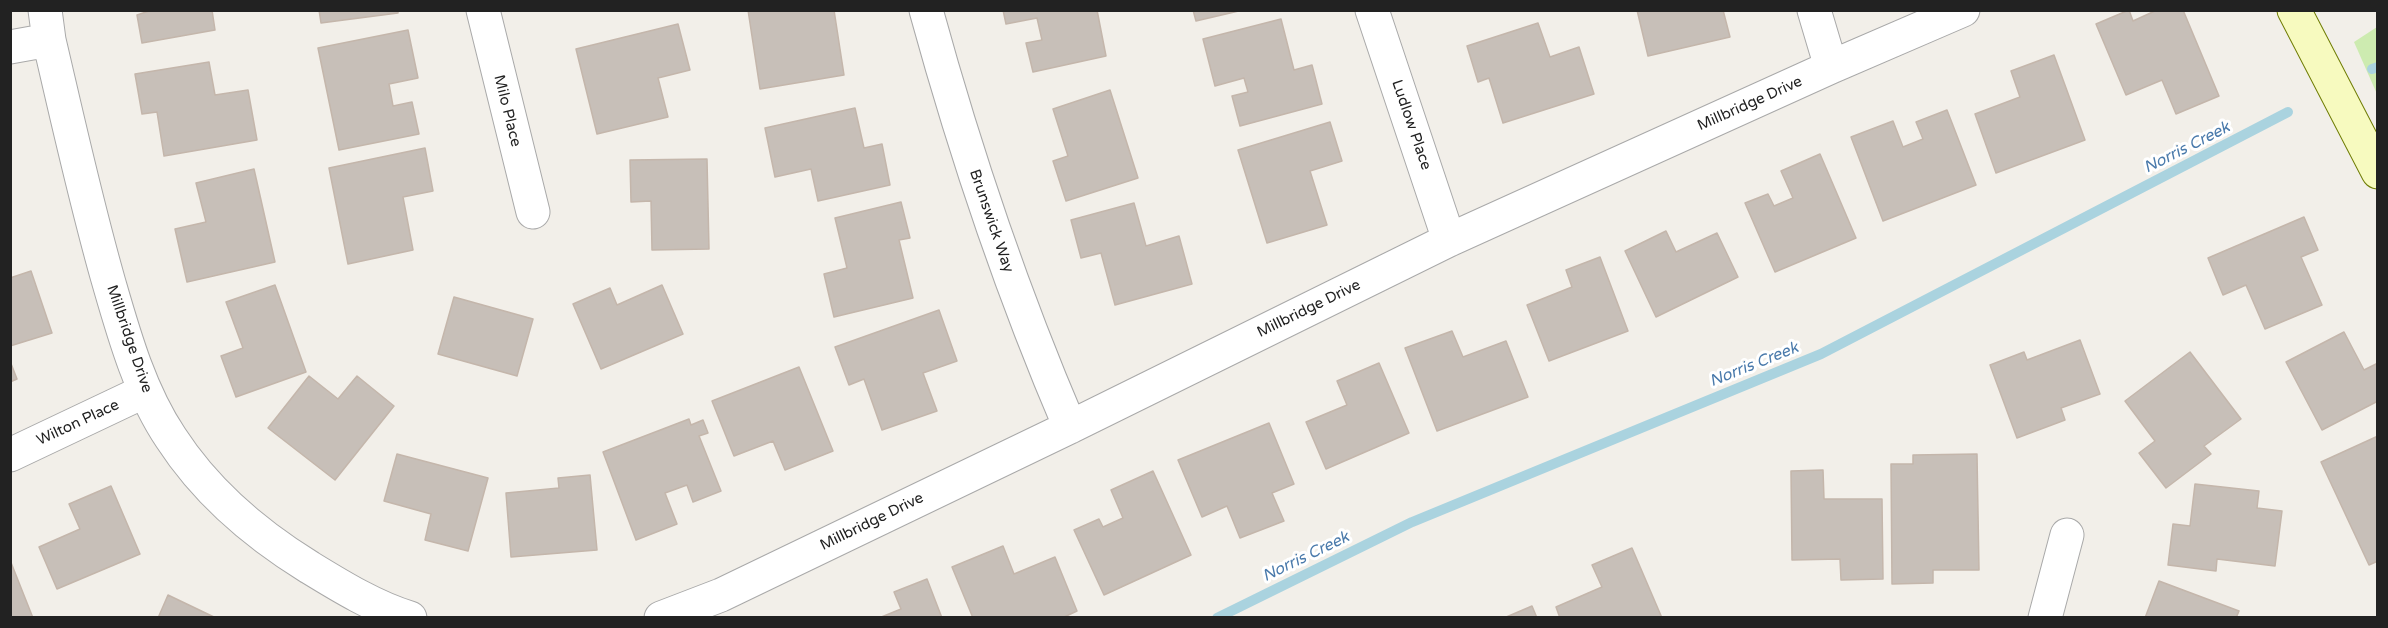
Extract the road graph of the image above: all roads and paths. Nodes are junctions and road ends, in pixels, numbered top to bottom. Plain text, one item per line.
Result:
1 (483, 10) edge
2 (926, 10) edge
3 (1372, 10) edge
4 (1814, 10) edge
5 (1963, 10) edge
6 (2294, 10) edge
7 (47, 25) edge
8 (10, 47) edge
9 (1831, 66) junction
10 (2378, 172) edge
11 (533, 212) dead end
12 (1449, 240) junction
13 (146, 391) junction
14 (1070, 427) junction
15 (10, 455) edge
16 (2067, 535) dead end
17 (345, 605) edge
18 (410, 618) edge
19 (661, 618) edge
20 (2045, 618) edge

1 - 11 street, Milo Place
2 - 14 street, Brunswick Way
3 - 12 street, Ludlow Place
4 - 9 street
5 - 9 street, Millbridge Drive
6 - 10 street
7 - 8 street
7 - 13 street, Millbridge Drive
9 - 12 street, Millbridge Drive
12 - 14 street, Millbridge Drive
13 - 15 street, Wilton Place
13 - 17 street, Millbridge Drive
14 - 19 street, Millbridge Drive
16 - 20 street
17 - 18 street, Millbridge Drive

